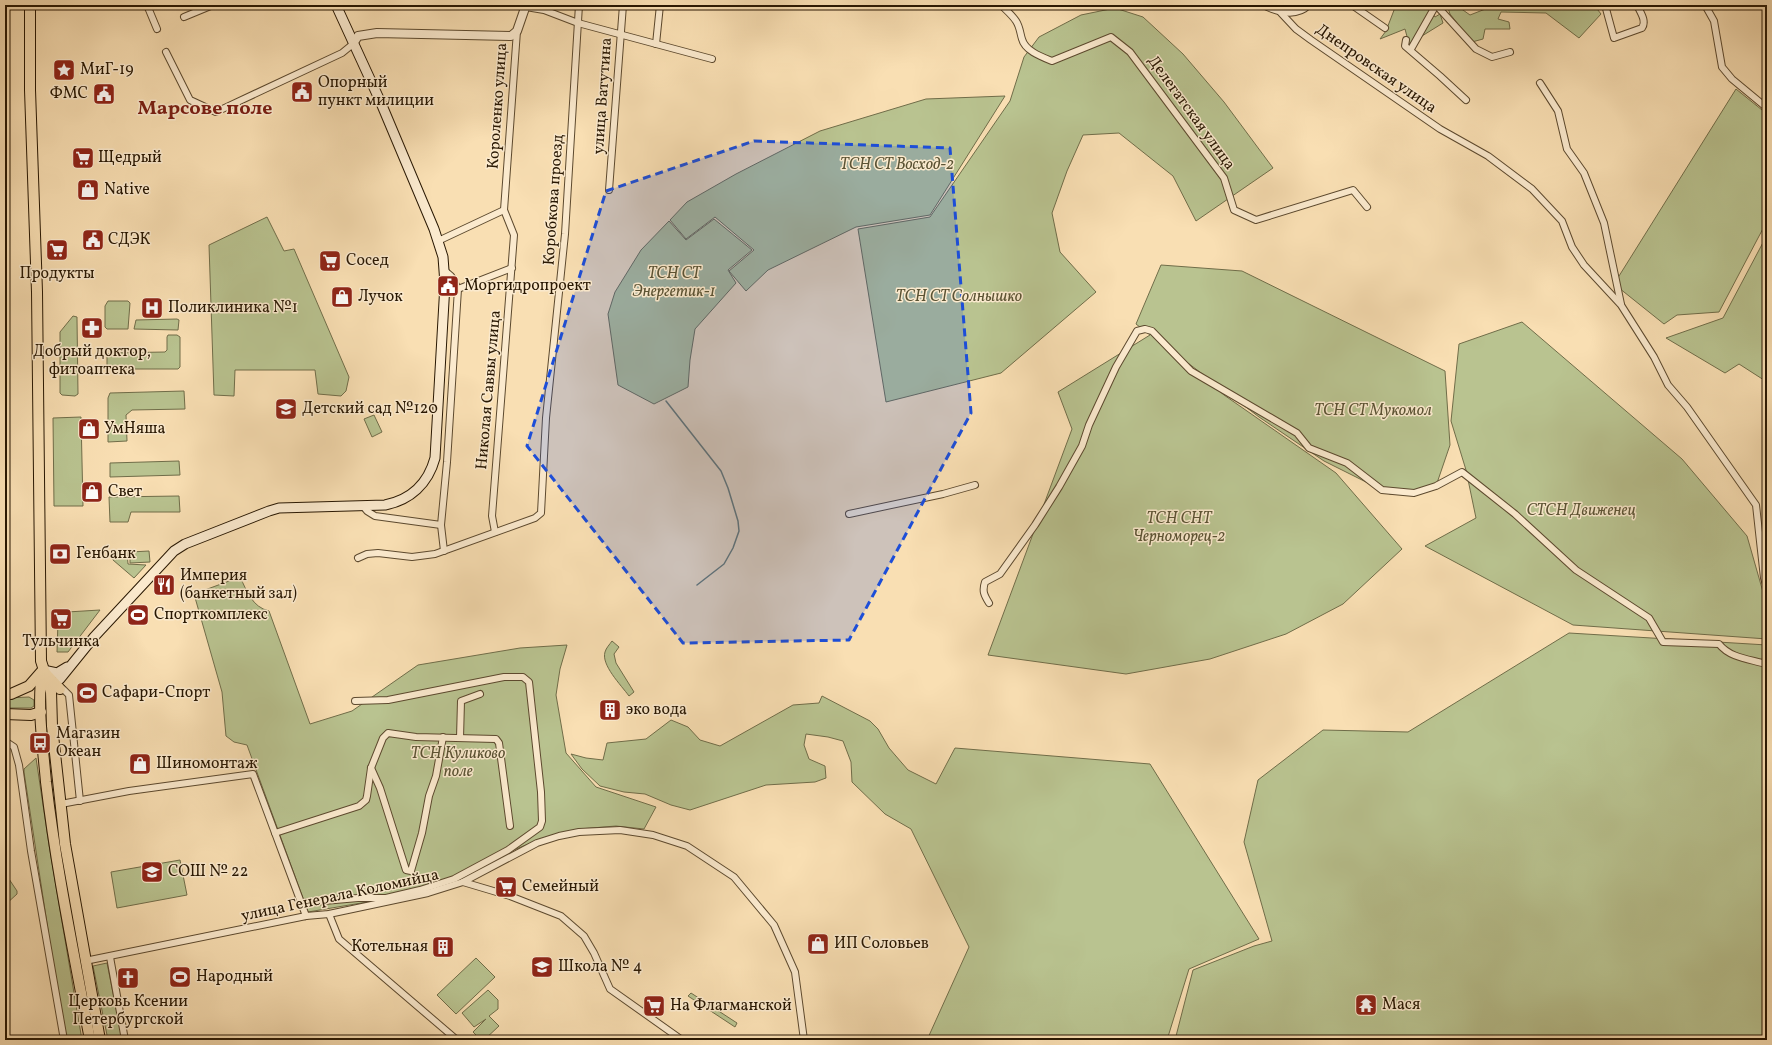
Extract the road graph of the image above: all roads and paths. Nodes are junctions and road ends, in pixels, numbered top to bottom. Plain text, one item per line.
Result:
1 (30, 5) edge
2 (148, 5) edge
3 (213, 5) edge
4 (336, 5) edge
5 (579, 5) edge
6 (623, 5) edge
7 (660, 5) edge
8 (1001, 5) edge
9 (1263, 5) edge
10 (1309, 5) edge
11 (1352, 5) edge
12 (1436, 5) edge
13 (1605, 5) edge
14 (1637, 5) edge
15 (1705, 5) edge
16 (526, 6) edge
17 (1281, 12) junction
18 (184, 17) dead end
19 (578, 24) junction
20 (1385, 28) dead end
21 (157, 29) dead end
22 (517, 31) junction
23 (620, 35) junction
24 (1406, 40) dead end
25 (353, 44) junction
26 (656, 44) junction
27 (1411, 49) junction
28 (166, 52) dead end
29 (1510, 52) dead end
30 (712, 59) dead end
31 (1540, 83) dead end
32 (1466, 100) dead end
33 (1767, 108) edge
34 (609, 190) dead end
35 (1367, 207) dead end
36 (504, 210) junction
37 (438, 241) junction
38 (513, 250) joint
39 (512, 268) junction
40 (444, 270) junction
41 (458, 289) junction
42 (1621, 305) junction
43 (975, 485) dead end
44 (363, 506) junction
45 (849, 514) dead end
46 (441, 525) junction
47 (495, 532) junction
48 (444, 551) junction
49 (358, 558) dead end
50 (989, 603) dead end
51 (1767, 607) edge
52 (1767, 660) edge
53 (74, 661) junction
54 (43, 670) junction
55 (52, 689) junction
56 (8, 694) edge
57 (480, 694) dead end
58 (355, 701) dead end
59 (41, 712) junction
60 (5, 714) edge
61 (443, 737) junction
62 (460, 738) junction
63 (5, 741) edge
64 (370, 768) junction
65 (80, 801) junction
66 (61, 804) junction
67 (510, 826) dead end
68 (275, 833) junction
69 (463, 882) junction
70 (301, 903) junction
71 (329, 914) junction
72 (306, 916) junction
73 (110, 957) junction
74 (85, 961) junction
75 (64, 1040) edge
76 (90, 1040) edge
77 (100, 1040) edge
78 (125, 1040) edge
79 (457, 1040) edge
80 (682, 1040) edge
81 (804, 1040) edge

1 - 54 main road
2 - 21 street
3 - 18 street
4 - 25 main road
5 - 19 street, Коробкова проезд
6 - 23 street, улица Ватутина
7 - 26 street
8 - 35 street, Делегатская улица
9 - 17 street, Днепровская улица
10 - 17 street, Днепровская улица
11 - 20 street
12 - 27 street
12 - 29 street
13 - 14 street
15 - 33 street
16 - 19 street
16 - 22 street, Короленко улица
17 - 42 street, Днепровская улица
19 - 23 street
19 - 47 street, Коробкова проезд
22 - 25 street
22 - 36 street, Короленко улица
23 - 26 street
23 - 34 street, улица Ватутина
24 - 27 street
25 - 28 street
25 - 37 main road
26 - 30 street
27 - 32 street
31 - 42 street
36 - 37 street
36 - 38 street, Короленко улица
37 - 40 main road
38 - 39 street, Николая Саввы улица
39 - 41 street
39 - 47 street, Николая Саввы улица
40 - 41 street
40 - 44 main road
41 - 46 street
42 - 51 street
43 - 45 street
44 - 46 street
44 - 53 main road
46 - 48 street
47 - 48 street
48 - 49 street
50 - 52 street
53 - 54 main road
53 - 55 main road
54 - 55 main road
54 - 55 main road
54 - 56 main road
55 - 56 main road
55 - 59 main road
55 - 65 street
55 - 66 main road
57 - 62 street
58 - 70 street
59 - 60 main road
59 - 76 main road
61 - 62 street
61 - 64 street
61 - 64 street
62 - 67 street
63 - 75 street
64 - 68 street
65 - 66 street
65 - 68 street
66 - 74 main road
68 - 70 street
69 - 71 street, улица Генерала Коломийца
69 - 80 street
69 - 81 street, улица Генерала Коломийца
70 - 72 street
71 - 72 street, улица Генерала Коломийца
71 - 79 street
72 - 73 street, улица Генерала Коломийца
73 - 74 street, улица Генерала Коломийца
73 - 78 street
74 - 77 main road

